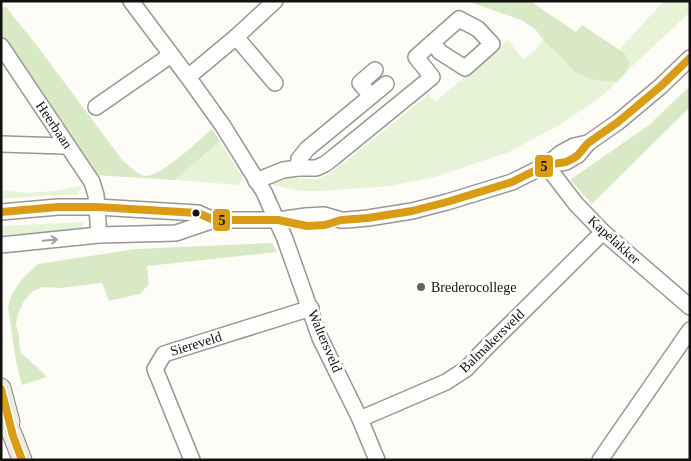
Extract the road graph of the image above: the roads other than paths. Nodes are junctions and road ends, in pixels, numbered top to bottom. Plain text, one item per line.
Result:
1 (131, 1) edge
2 (275, 1) edge
3 (236, 37) junction
4 (432, 43) dead end
5 (3, 54) edge
6 (171, 55) junction
7 (690, 58) edge
8 (375, 70) dead end
9 (188, 77) junction
10 (275, 83) dead end
11 (386, 84) dead end
12 (371, 96) junction
13 (96, 107) dead end
14 (1, 144) edge
15 (67, 145) junction
16 (546, 165) junction
17 (298, 168) junction
18 (256, 181) junction
19 (97, 207) junction
20 (1, 212) edge
21 (214, 220) junction
22 (278, 220) junction
23 (603, 232) junction
24 (99, 235) junction
25 (1, 245) edge
26 (690, 307) edge
27 (310, 308) junction
28 (690, 330) edge
29 (1, 388) edge
30 (1, 411) edge
31 (360, 419) junction
32 (12, 436) junction
33 (22, 460) edge
34 (192, 460) edge
35 (377, 460) edge
36 (600, 460) edge

1 - 6 street, Waltersveld
2 - 3 street
3 - 9 street
3 - 10 street
4 - 17 street
5 - 15 street, Heerbaan
6 - 9 street, Waltersveld
6 - 13 street
7 - 16 street
8 - 12 street
9 - 18 street, Waltersveld
11 - 12 street
12 - 17 street
14 - 15 street
15 - 19 street, Heerbaan
16 - 22 street
16 - 23 street, Kapelakker
17 - 18 street
18 - 22 street, Waltersveld
19 - 20 street
19 - 21 street
19 - 24 street, Heerbaan
21 - 22 street
21 - 24 street
22 - 27 street, Waltersveld
23 - 26 street, Kapelakker
23 - 31 street, Balmakersveld
25 -> 24 street
27 - 31 street, Waltersveld
27 - 34 street, Siereveld
28 - 36 street
29 - 32 main road
30 - 32 main road
31 - 35 street, Waltersveld
32 - 33 main road

